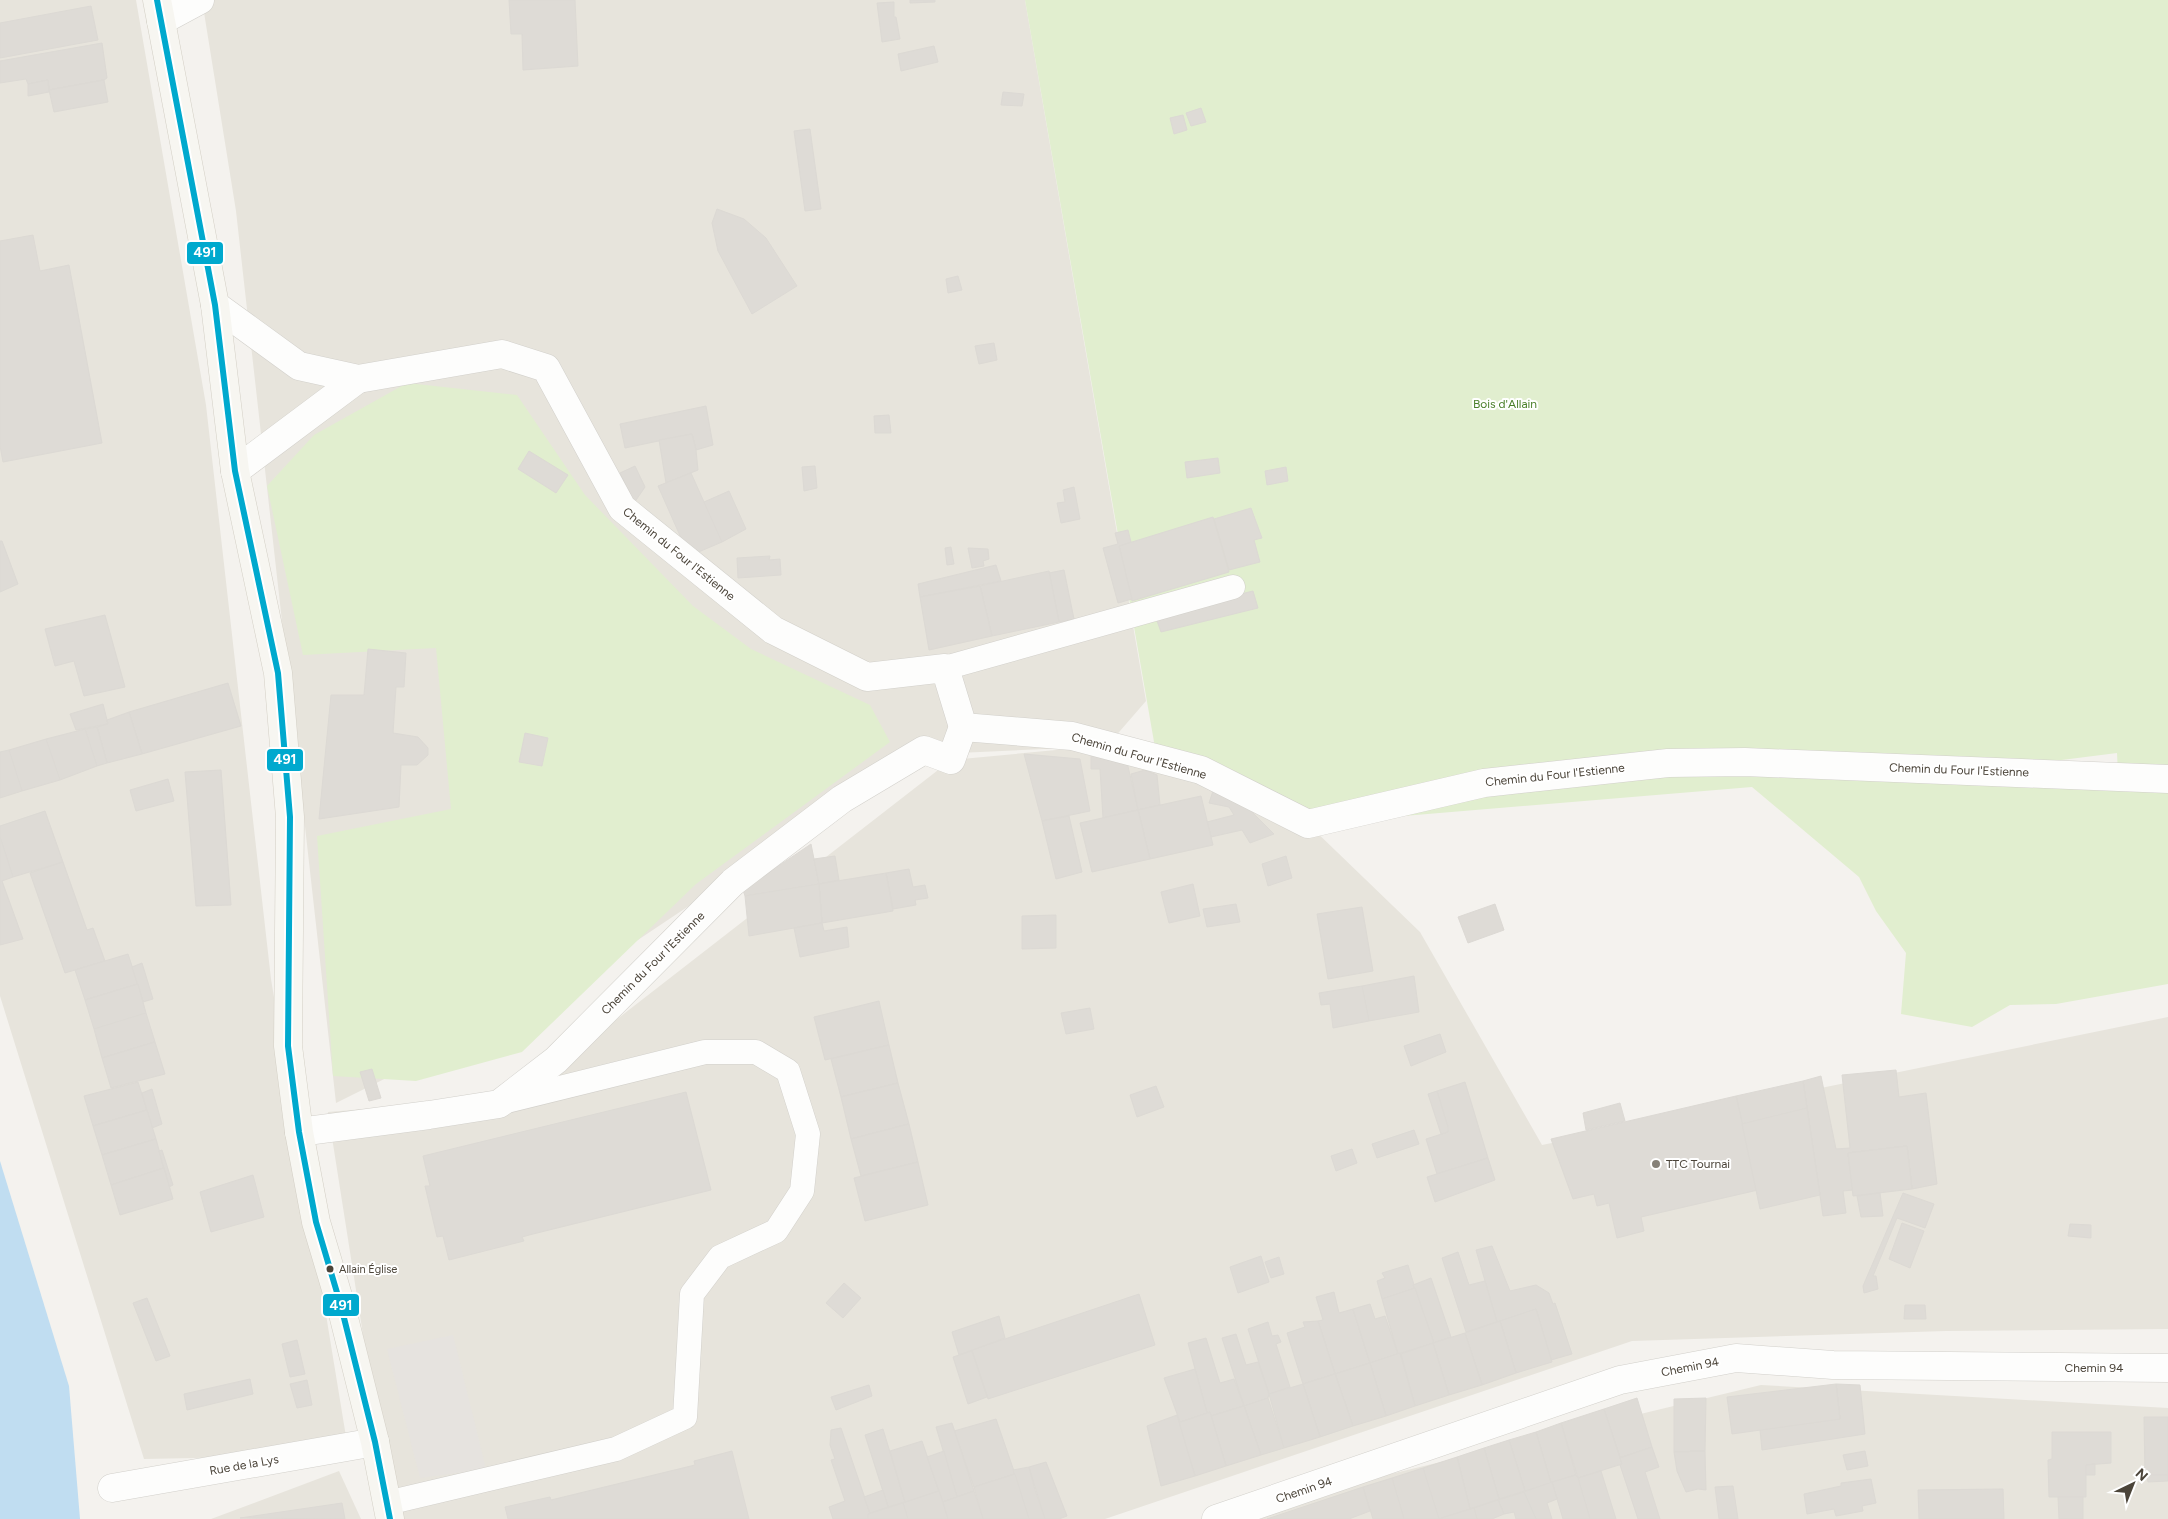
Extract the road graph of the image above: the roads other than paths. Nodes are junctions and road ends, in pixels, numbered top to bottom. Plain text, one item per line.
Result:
1 (200, 0) edge
2 (159, 10) edge
3 (215, 305) junction
4 (358, 379) junction
5 (235, 470) junction
6 (1233, 587) dead end
7 (945, 668) junction
8 (963, 727) junction
9 (2168, 779) edge
10 (499, 1104) junction
11 (299, 1132) junction
12 (2168, 1368) edge
13 (375, 1442) junction
14 (112, 1488) dead end
15 (388, 1511) edge
16 (1228, 1517) edge

1 - 2 street
2 - 3 main road
3 - 4 street
3 - 5 main road
4 - 5 street
4 - 7 street, Chemin du Four l'Estienne
5 - 11 main road
6 - 7 lane, Chemin du Four l'Estienne
7 - 8 street
8 - 9 street, Chemin du Four l'Estienne
8 - 10 street, Chemin du Four l'Estienne
10 - 11 street, Chemin du Four l'Estienne
10 - 15 lane
11 - 13 main road
12 - 16 street, Chemin 94
13 - 14 street, Rue de la Lys
13 - 15 main road

